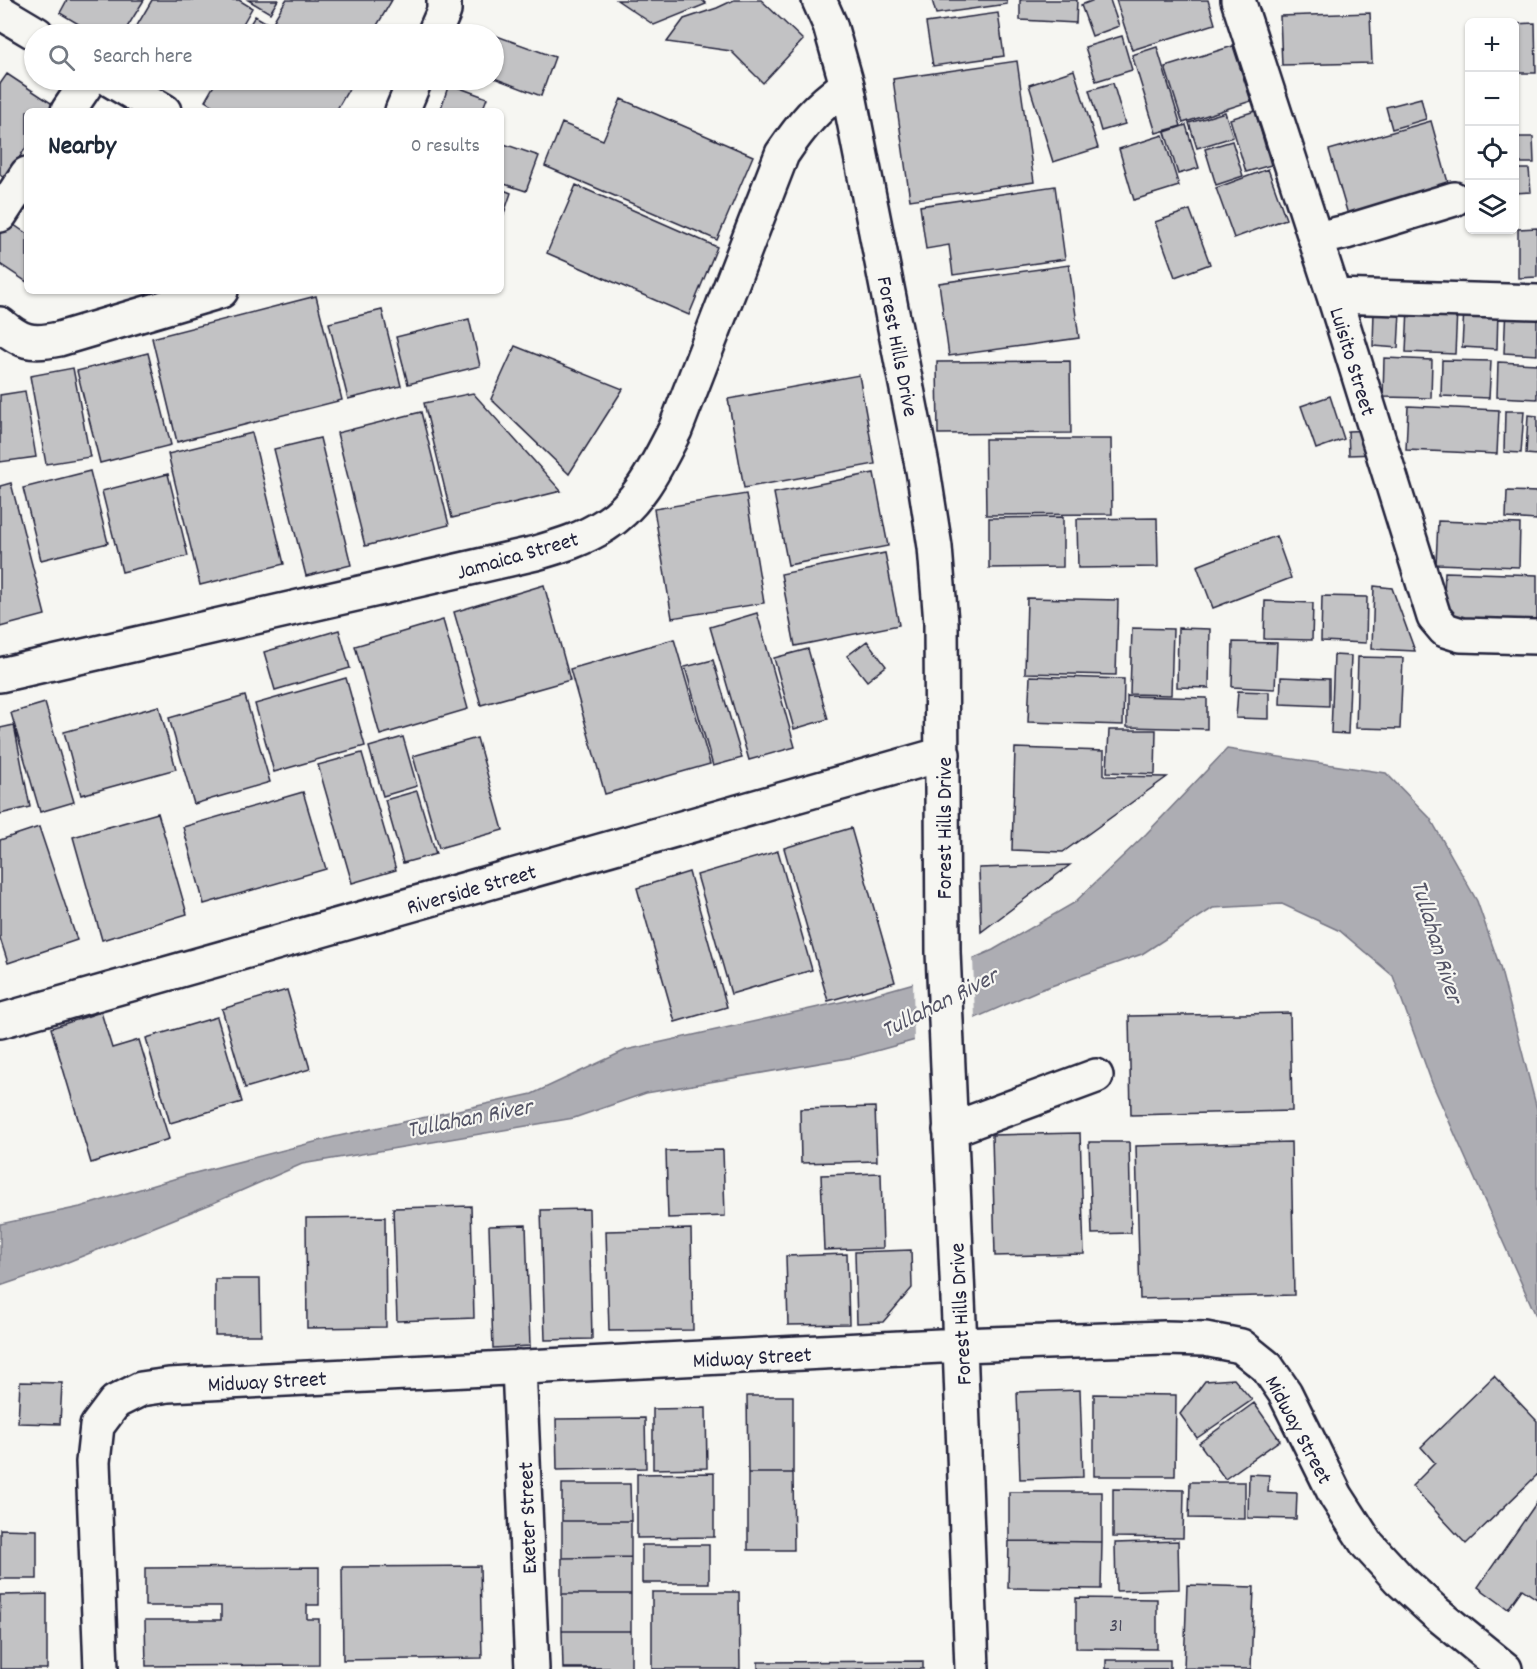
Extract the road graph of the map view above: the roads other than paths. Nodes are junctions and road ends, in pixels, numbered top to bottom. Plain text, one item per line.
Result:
1 (444, 0) edge
2 (819, 0) edge
3 (1238, 0) edge
4 (0, 12) edge
5 (439, 24) edge
6 (24, 26) edge
7 (847, 84) junction
8 (82, 90) edge
9 (128, 90) edge
10 (411, 90) edge
11 (70, 108) edge
12 (159, 108) edge
13 (403, 108) edge
14 (24, 178) edge
15 (1454, 199) dead end
16 (0, 214) edge
17 (1316, 239) junction
18 (211, 294) edge
19 (1334, 296) junction
20 (1537, 302) edge
21 (0, 324) edge
22 (1537, 637) edge
23 (0, 675) edge
24 (943, 754) junction
25 (0, 1021) edge
26 (1096, 1076) dead end
27 (950, 1130) junction
28 (960, 1345) junction
29 (519, 1367) junction
30 (101, 1669) edge
31 (532, 1669) edge
32 (972, 1669) edge
33 (1505, 1669) edge

1 - 5 street
2 - 7 street, Forest Hills Drive
3 - 17 street, Luisito Street
4 - 6 street
7 - 23 street, Jamaica Street
7 - 24 street, Forest Hills Drive
8 - 11 street
9 - 12 street
10 - 13 street
14 - 16 street
15 - 17 street
17 - 19 street, Luisito Street
18 - 21 street
19 - 20 street
19 - 22 street, Luisito Street
24 - 25 street, Riverside Street
24 - 27 street, Forest Hills Drive
26 - 27 street
27 - 28 street, Forest Hills Drive
28 - 29 street, Midway Street
28 - 32 street, Forest Hills Drive
28 - 33 street, Midway Street
29 - 30 street, Midway Street
29 - 31 street, Exeter Street

